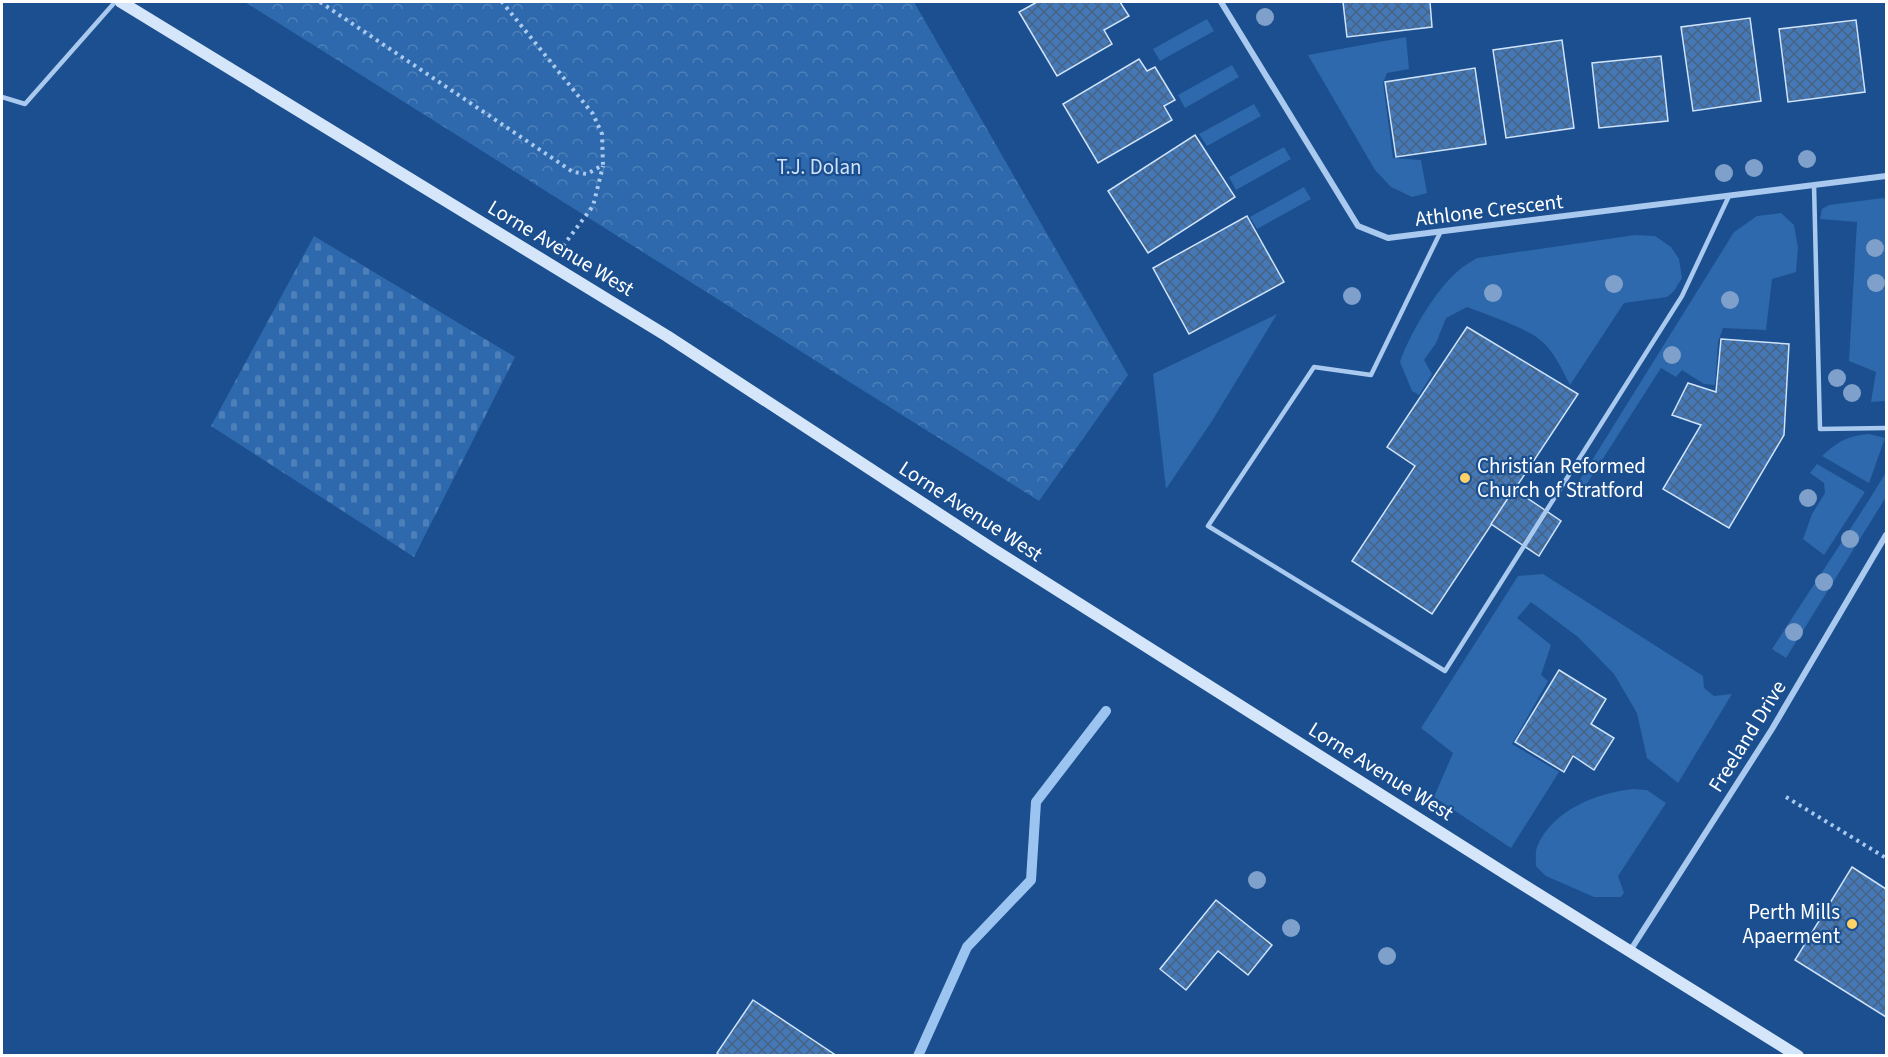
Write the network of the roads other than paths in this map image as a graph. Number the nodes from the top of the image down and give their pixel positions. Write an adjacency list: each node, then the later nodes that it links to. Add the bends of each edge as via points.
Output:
1 (115, 2): 4 (lane, via 25,104)
2 (121, 2): 11 (main road, Lorne Avenue West, via 667,336 994,550)
3 (1221, 2): 8 (street, Athlone Crescent, via 1358,226 1388,238)
4 (2, 97)
5 (1887, 176): 6 (street, Athlone Crescent)
6 (1814, 185): 7 (street, Athlone Crescent); 9 (lane, via 1820,429)
7 (1730, 196): 8 (street, Athlone Crescent); 8 (lane, via 1682,296 1445,671 1208,526 1314,367 1371,375)
8 (1440, 233)
9 (1887, 428)
10 (1887, 535): 11 (street, Freeland Drive, via 1772,729)
11 (1630, 951): 12 (main road, Lorne Avenue West)
12 (1798, 1056)

